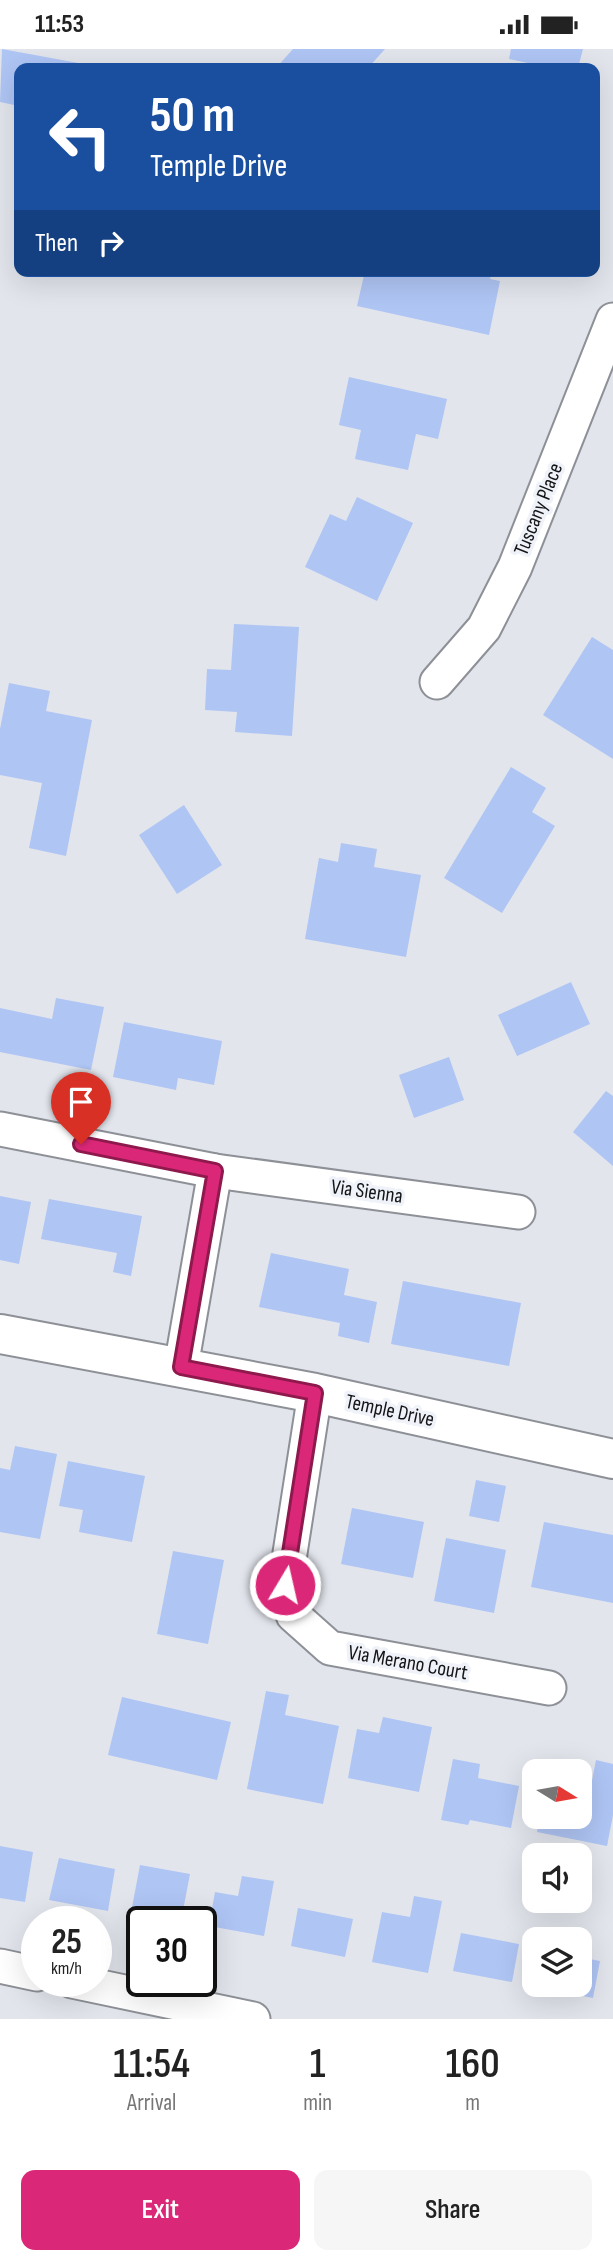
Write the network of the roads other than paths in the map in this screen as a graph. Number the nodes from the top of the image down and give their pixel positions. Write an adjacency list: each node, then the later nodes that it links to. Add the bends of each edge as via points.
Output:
1 (613, 320): 2 (street, Tuscany Place, via 515,567 484,628)
2 (437, 682)
3 (0, 1129): 4 (street, Via Sienna)
4 (215, 1171): 5 (street, Via Sienna); 7 (street)
5 (518, 1212)
6 (0, 1334): 7 (street, Temple Drive)
7 (181, 1367): 8 (street, Temple Drive)
8 (315, 1393): 9 (street, Temple Drive); 10 (street, Via Merano Court, via 285,1585 293,1615 330,1648)
9 (613, 1459)
10 (549, 1688)
11 (0, 1966): 12 (street)
12 (21, 1971)
13 (109, 1997): 14 (street)
14 (130, 2006): 15 (street)
15 (253, 2019)

